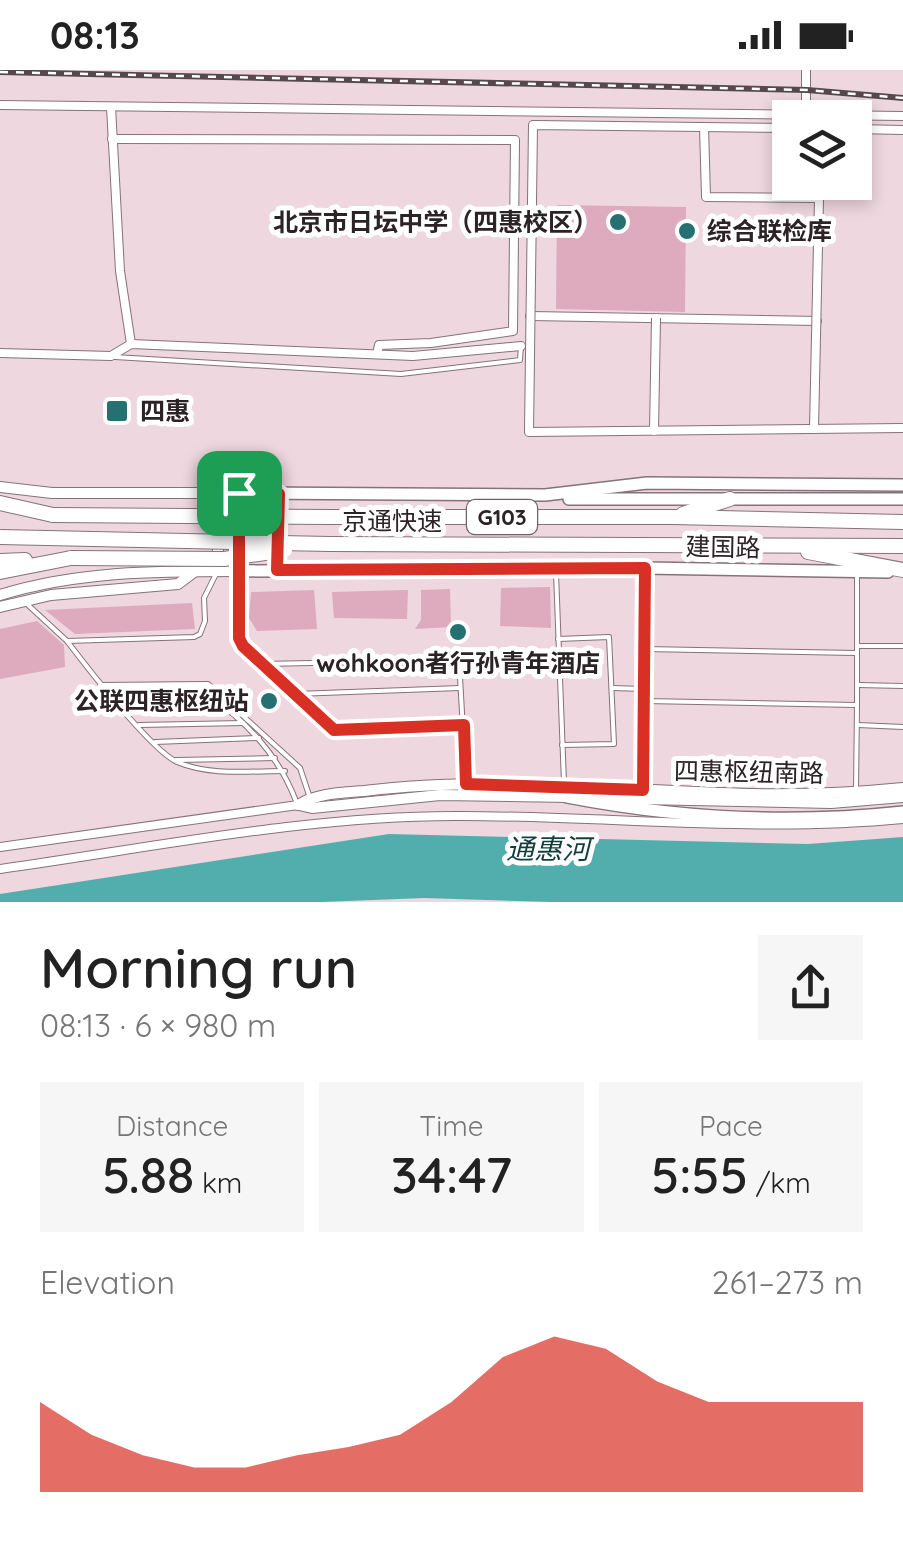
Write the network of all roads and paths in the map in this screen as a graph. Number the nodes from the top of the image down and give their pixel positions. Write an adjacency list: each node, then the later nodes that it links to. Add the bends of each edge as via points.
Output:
1 (806, 70): 2 (street)
2 (806, 100)
3 (0, 105): 4 (street)
4 (111, 107): 5 (street); 12 (street)
5 (772, 114)
6 (872, 115): 7 (street)
7 (903, 116)
8 (704, 127): 9 (street, bridge); 13 (street, bridge, via 533,125); 15 (street, bridge, via 706,197 819,198)
9 (772, 128)
10 (872, 129): 11 (street)
11 (903, 130)
12 (112, 139): 16 (street); 19 (street, via 515,140 513,331 379,345)
13 (530, 316): 14 (street); 23 (street, bridge, via 529,432)
14 (656, 318): 15 (street); 23 (street, bridge)
15 (817, 321): 22 (street, bridge)
16 (131, 344): 19 (street); 20 (street)
17 (521, 346): 19 (street); 20 (lane, via 520,360 401,374)
18 (0, 353): 20 (street)
19 (377, 354)
20 (110, 356)
21 (903, 428): 22 (street, bridge)
22 (814, 429): 23 (street, bridge)
23 (654, 432)
24 (251, 458): 28 (lane)
25 (903, 485): 30 (main road, via 647,483)
26 (6, 488): 27 (street)
27 (218, 493): 28 (street); 49 (street)
28 (245, 493): 29 (main road); 46 (street)
29 (279, 494): 30 (main road); 47 (street)
30 (544, 495): 31 (main road)
31 (730, 499): 32 (main road); 36 (highway)
32 (903, 499)
33 (0, 503): 35 (highway)
34 (0, 514): 35 (highway, 京通快速 / G103)
35 (53, 515): 36 (highway, 京通快速 / G103, bridge)
36 (672, 518): 37 (highway, 京通快速 / G103)
37 (903, 522)
38 (0, 538): 39 (highway, 京通快速 / G103, bridge)
39 (330, 544): 40 (highway, 京通快速 / G103); 42 (highway, bridge, via 224,559)
40 (768, 544): 41 (highway, 京通快速 / G103); 50 (highway)
41 (903, 546)
42 (71, 558): 43 (highway); 51 (highway)
43 (0, 561)
44 (556, 568): 45 (main road, 建国路); 47 (main road, 建国路); 56 (lane)
45 (645, 568): 52 (main road, 建国路); 60 (lane)
46 (238, 570): 47 (main road, 建国路); 49 (street, 建国路); 62 (lane, via 239,638)
47 (277, 570)
48 (194, 571): 49 (street, 建国路); 53 (street, 建国路, via 62,578); 54 (street, via 178,584)
49 (218, 571): 57 (lane, via 194,637)
50 (903, 571): 52 (main road, 建国路)
51 (0, 572)
52 (857, 573): 58 (lane)
53 (0, 594)
54 (24, 602): 55 (street); 57 (lane)
55 (0, 608)
56 (558, 640): 67 (lane, via 609,637); 82 (lane)
57 (67, 641): 63 (lane)
58 (857, 646): 59 (lane); 61 (lane)
59 (903, 646)
60 (645, 649): 61 (lane); 68 (lane)
61 (857, 653): 64 (lane)
62 (262, 664): 66 (lane, via 459,660); 70 (lane)
63 (100, 685): 69 (lane); 92 (lane, via 208,684 300,768)
64 (858, 685): 65 (lane); 72 (lane)
65 (903, 686)
66 (461, 688): 70 (lane); 77 (lane)
67 (612, 688): 68 (lane); 82 (lane, via 614,744)
68 (645, 689): 71 (lane)
69 (109, 692): 73 (lane, via 201,690); 74 (lane)
70 (295, 694): 77 (lane, via 334,730)
71 (645, 701): 72 (lane); 88 (lane)
72 (858, 704): 78 (lane)
73 (224, 706): 74 (lane); 75 (lane)
74 (125, 710): 76 (lane)
75 (243, 722): 76 (lane); 80 (lane)
76 (139, 725): 81 (lane)
77 (464, 725): 86 (lane)
78 (858, 725): 79 (lane); 90 (lane)
79 (903, 726)
80 (260, 738): 81 (lane); 83 (lane)
81 (155, 742): 84 (lane)
82 (562, 745): 89 (lane)
83 (276, 758): 84 (lane); 85 (lane)
84 (172, 760): 85 (lane, via 214,771)
85 (285, 771): 93 (lane)
86 (466, 784): 89 (street, 四惠枢纽南路); 92 (street, 四惠枢纽南路, via 374,789)
87 (903, 788): 90 (street, 四惠枢纽南路)
88 (643, 790): 89 (street, 四惠枢纽南路); 90 (street, 四惠枢纽南路)
89 (566, 792): 91 (street, 四惠枢纽南路, via 831,803); 92 (street, 四惠枢纽南路); 94 (main road, via 666,812)
90 (856, 793)
91 (903, 797)
92 (311, 803): 93 (street, 四惠枢纽南路)
93 (298, 805): 95 (street, 四惠枢纽南路)
94 (903, 816): 96 (street, via 834,826 377,818)
95 (0, 847)
96 (0, 869)

